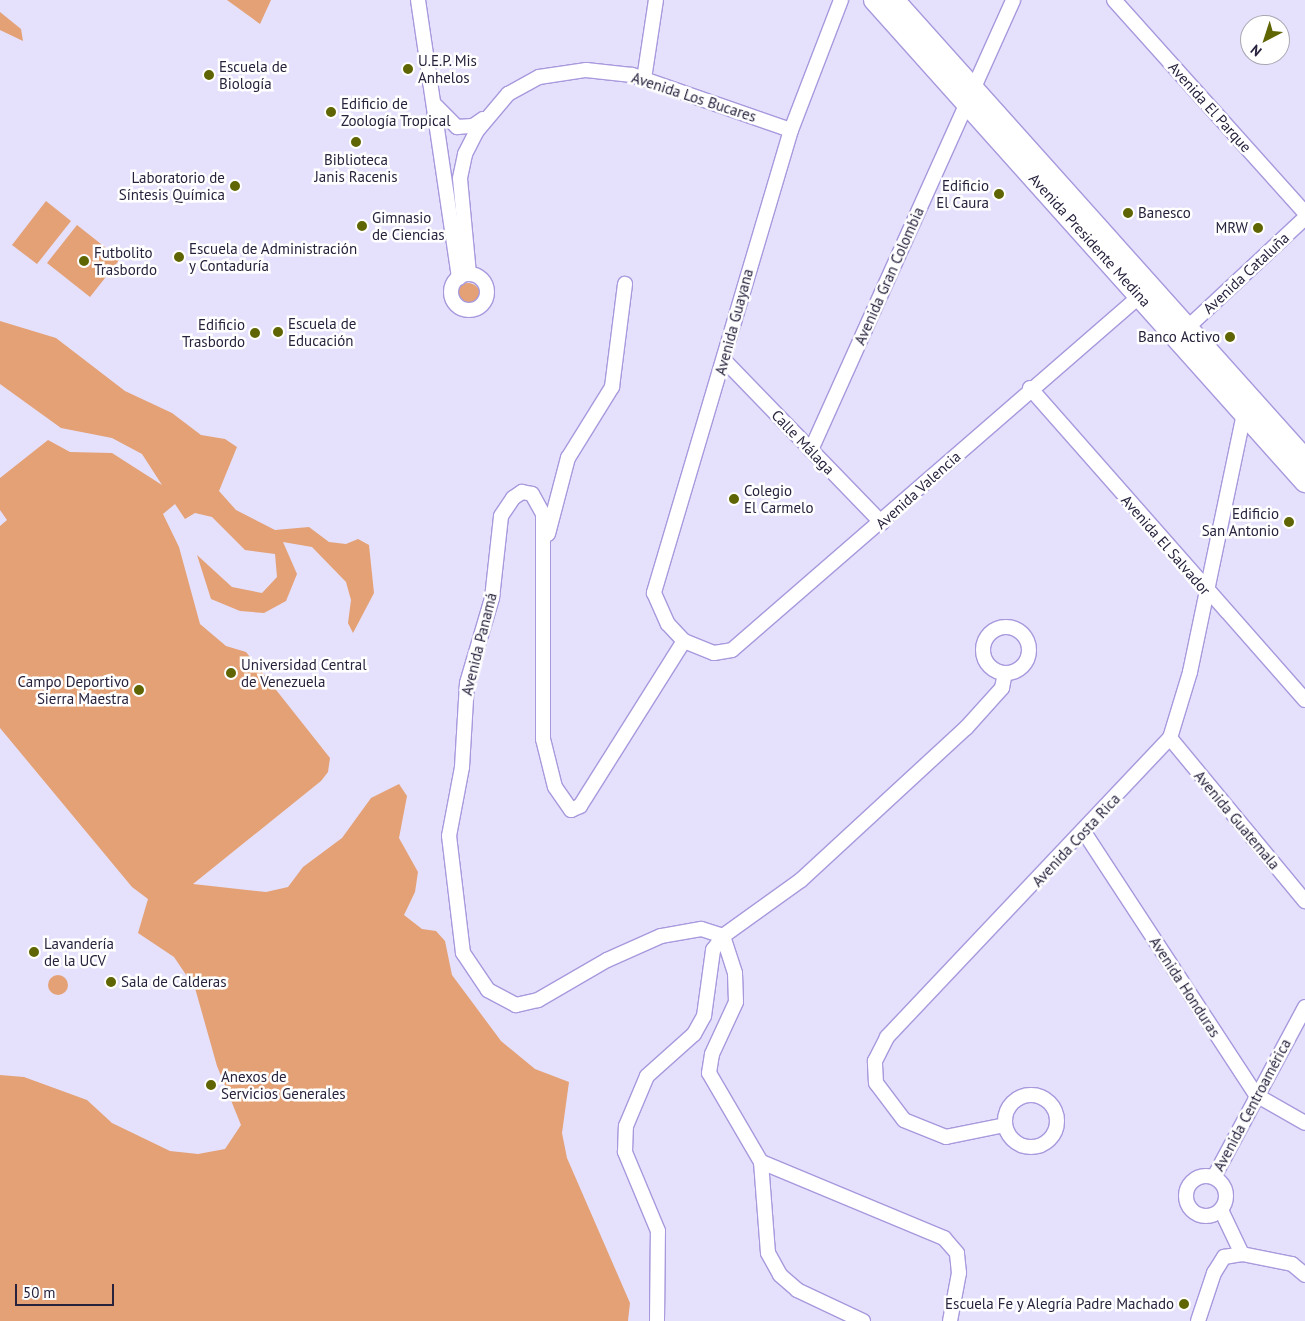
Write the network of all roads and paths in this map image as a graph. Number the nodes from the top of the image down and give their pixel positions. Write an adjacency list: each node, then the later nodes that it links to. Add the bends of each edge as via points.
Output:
1 (418, 0): 10 (street)
2 (656, 0): 8 (street)
3 (841, 0): 12 (street, Avenida Guayana)
4 (874, 0): 9 (street, Avenida Presidente Medina)
5 (894, 0): 9 (street, Avenida Presidente Medina)
6 (1013, 0): 9 (street, Avenida Gran Colombia)
7 (1114, 0): 13 (street, Avenida El Parque)
8 (644, 78): 11 (street, Avenida Los Bucares, via 563,71 515,90); 12 (street, Avenida Los Bucares)
9 (970, 95): 16 (street, Avenida Presidente Medina); 17 (street, Avenida Presidente Medina); 21 (street, Avenida Gran Colombia)
10 (432, 99): 11 (street, Avenida Los Bucares, via 445,120 457,127 473,126); 11 (street, Avenida Los Bucares, via 464,276 460,178 465,154)
11 (488, 114)
12 (791, 130): 18 (street, Avenida Guayana)
13 (1305, 213)
14 (1305, 218): 17 (street, Avenida Cataluña)
15 (625, 284): 25 (street, via 612,387 568,458)
16 (1140, 296): 19 (street, Avenida Valencia); 20 (street, Avenida Presidente Medina)
17 (1187, 328): 22 (street, Avenida Presidente Medina)
18 (724, 360): 21 (street, Calle Málaga); 27 (street, Avenida Guayana, via 654,593 668,624)
19 (1030, 388): 24 (street, Avenida Valencia); 26 (street, Avenida El Salvador)
20 (1244, 413): 23 (street, Avenida Presidente Medina); 26 (street, Avenida Costa Rica)
21 (811, 450): 24 (street, Calle Málaga)
22 (1305, 459)
23 (1305, 482)
24 (882, 523): 27 (street, Avenida Valencia, via 732,650 714,653)
25 (546, 540): 27 (street, Avenida Panamá, via 543,738 555,787 571,810 580,806); 33 (street, Avenida Panamá, via 540,504 532,494 520,493 501,516 492,598 467,683 462,767 449,836 463,953 488,990 516,1004 538,1000 606,960 661,936 701,929)
26 (1208, 593): 29 (street, Avenida El Salvador); 30 (street, Avenida Costa Rica)
27 (684, 641)
28 (1005, 673): 33 (street, via 1002,688 966,728 801,880)
29 (1305, 700)
30 (1170, 738): 31 (street, Avenida Costa Rica); 32 (street, Avenida Guatemala)
31 (1084, 832): 35 (street, Avenida Honduras); 37 (street, Avenida Costa Rica, via 887,1037 875,1061 876,1083 904,1120 946,1137)
32 (1305, 901)
33 (724, 936): 38 (street, via 735,973 736,1002 712,1054 709,1073); 43 (street, via 714,950 704,1016 694,1034 647,1076 626,1126 625,1152 658,1231)
34 (1305, 1006): 35 (street, Avenida Centroamérica)
35 (1256, 1095): 36 (street, Avenida Honduras); 39 (street, Avenida Centroamérica)
36 (1305, 1122)
37 (1005, 1125)
38 (761, 1162): 44 (street, via 768,1253 780,1275 797,1290); 45 (street, via 944,1238 957,1253 959,1273)
39 (1214, 1177): 40 (street, Avenida Centroamérica, via 1225,1188); 40 (street, Avenida Centroamérica, via 1196,1178 1187,1188 1186,1200 1198,1215 1210,1216)
40 (1221, 1210): 41 (street)
41 (1242, 1254): 42 (street, via 1292,1264); 46 (street, via 1224,1257 1214,1273)
42 (1305, 1275)
43 (656, 1321)
44 (862, 1321)
45 (950, 1321)
46 (1198, 1321)

